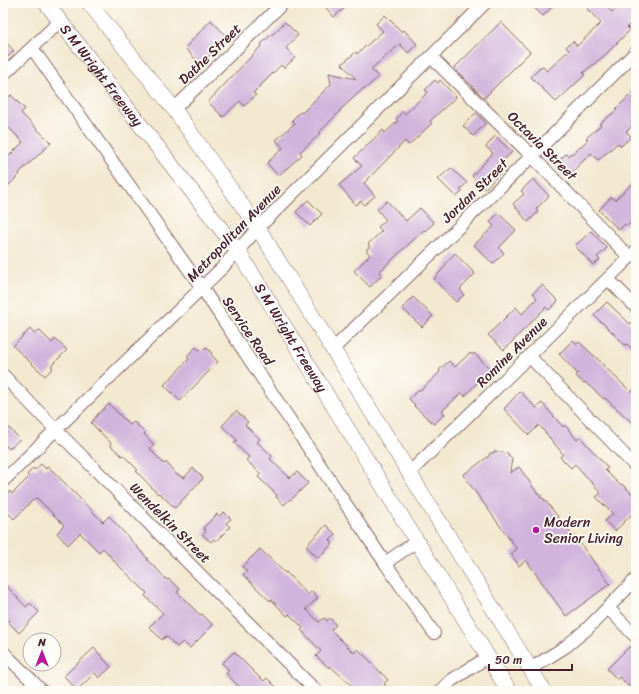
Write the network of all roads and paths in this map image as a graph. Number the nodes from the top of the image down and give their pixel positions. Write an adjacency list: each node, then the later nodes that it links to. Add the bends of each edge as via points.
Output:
1 (46, 3): 5 (main road, S M Wright Freeway)
2 (90, 3): 10 (main road, S M Wright Freeway)
3 (283, 3): 10 (street, Dathe Street)
4 (485, 3): 8 (street, Metropolitan Avenue)
5 (60, 21): 6 (street); 13 (main road, S M Wright Freeway)
6 (32, 48): 9 (street); 16 (street, Service Road)
7 (636, 52): 11 (street, Jordan Street)
8 (431, 57): 11 (street, Octavia Street); 12 (street, Metropolitan Avenue)
9 (3, 75)
10 (174, 109): 12 (main road, S M Wright Freeway)
11 (532, 156): 14 (street, Octavia Street); 18 (street, Jordan Street)
12 (258, 228): 13 (street, Metropolitan Avenue); 18 (main road, S M Wright Freeway)
13 (238, 251): 16 (street, Metropolitan Avenue); 25 (main road, S M Wright Freeway)
14 (633, 254): 15 (street, Romine Avenue)
15 (608, 279): 17 (street); 19 (street, Romine Avenue)
16 (202, 288): 21 (street, Metropolitan Avenue); 26 (street, Service Road)
17 (636, 307)
18 (333, 350): 23 (main road, S M Wright Freeway)
19 (529, 356): 22 (street); 23 (street, Romine Avenue)
20 (3, 376): 21 (street, Wendelkin Street)
21 (56, 430): 24 (street, Metropolitan Avenue); 35 (street, Wendelkin Street)
22 (636, 467)
23 (409, 473): 33 (main road, S M Wright Freeway)
24 (3, 481)
25 (417, 541): 26 (street); 32 (main road, S M Wright Freeway)
26 (385, 563): 29 (street, Service Road)
27 (636, 579): 28 (street)
28 (608, 608): 30 (street); 33 (street, via 565,647)
29 (434, 633)
30 (636, 637)
31 (3, 652): 34 (street)
32 (488, 657): 36 (street, via 452,680); 37 (main road, S M Wright Freeway)
33 (530, 669): 38 (main road, S M Wright Freeway)
34 (42, 691)
35 (316, 691)
36 (440, 691)
37 (509, 691)
38 (544, 691)

